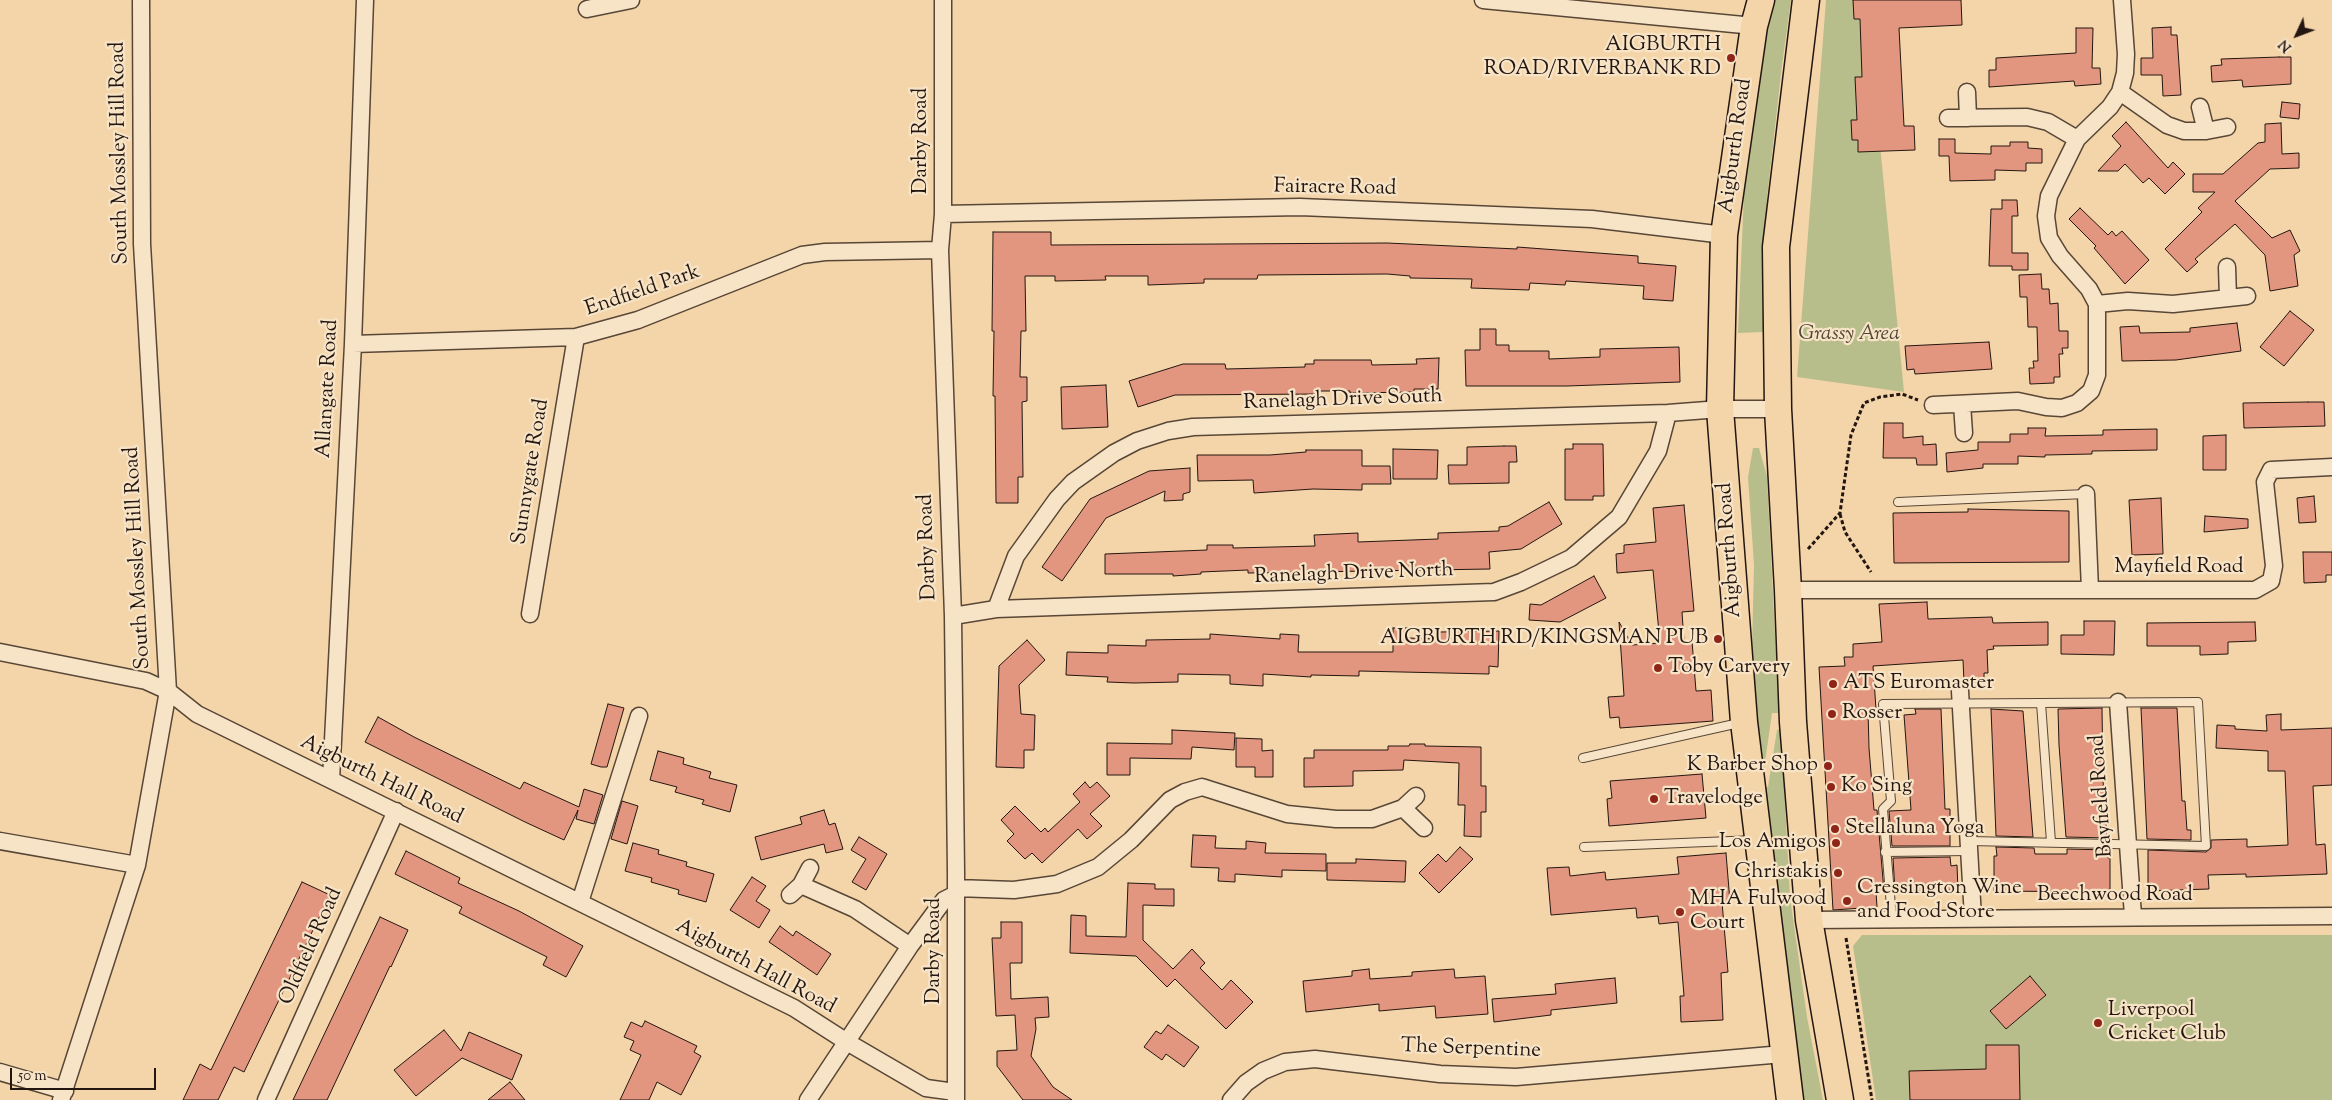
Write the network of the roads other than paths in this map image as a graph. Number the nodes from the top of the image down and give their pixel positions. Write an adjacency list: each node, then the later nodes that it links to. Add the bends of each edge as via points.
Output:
1 (141, 0): 43 (street, South Mossley Hill Road, via 142,244)
2 (365, 0): 27 (street, Allangate Road)
3 (632, 0): 9 (street)
4 (943, 0): 19 (street, Darby Road)
5 (1483, 0): 10 (street)
6 (1761, 0): 10 (highway, Aigburth Road)
7 (1806, 0): 31 (highway, via 1776,247)
8 (2122, 0): 12 (street, via 2126,54)
9 (587, 9)
10 (1754, 26): 20 (highway, Aigburth Road)
11 (1967, 92): 15 (street)
12 (2120, 92): 17 (street, via 2167,125 2184,131); 18 (street, via 2110,107)
13 (2200, 107): 17 (street)
14 (1948, 118): 15 (street)
15 (1968, 118): 18 (street, via 2027,117 2048,122)
16 (2227, 126): 17 (street)
17 (2206, 131)
18 (2077, 139): 25 (street, via 2049,196 2046,216 2049,238)
19 (943, 214): 20 (street, Fairacre Road, via 1300,208 1592,219); 21 (street, Darby Road)
20 (1724, 234): 30 (highway, Aigburth Road)
21 (940, 250): 26 (street, Endfield Park, via 802,255 638,320); 41 (street, Darby Road)
22 (2227, 267): 24 (street)
23 (2247, 296): 24 (street)
24 (2228, 298): 25 (street, via 2173,304 2128,301)
25 (2097, 304): 28 (street, via 2097,376 2090,391 2077,403 2062,408 2046,408 2018,401)
26 (576, 336): 27 (street, Endfield Park); 40 (street, Sunnygate Road)
27 (353, 344): 50 (street, Allangate Road)
28 (1962, 404): 29 (street); 33 (street)
29 (1933, 405)
30 (1720, 409): 31 (street, Ranelagh Drive South); 32 (street, Ranelagh Drive South); 48 (highway, Aigburth Road)
31 (1778, 409): 37 (highway)
32 (1668, 413): 39 (street, Ranelagh Drive South, via 1203,427 1168,431 1114,453 1073,482 1016,556); 39 (street, Ranelagh Drive North, via 1658,451 1619,517 1571,558 1494,592)
33 (1964, 434)
34 (2332, 466): 38 (street, Mayfield Road, via 2271,470 2265,482 2274,566 2271,581 2255,590)
35 (2086, 494): 36 (lane); 38 (street, Mayfield Road)
36 (1898, 502)
37 (1788, 590): 38 (street, Mayfield Road); 70 (highway, via 1792,722)
38 (2090, 590)
39 (996, 609): 41 (street, Ranelagh Drive North)
40 (530, 614)
41 (953, 616): 64 (street, Darby Road)
42 (0, 652): 43 (street, Aigburth Hall Road, via 146,681)
43 (168, 691): 50 (street, Aigburth Hall Road, via 197,714); 62 (street, South Mossley Hill Road)
44 (1961, 698): 46 (lane); 59 (street); 61 (lane, via 1883,704 1891,801 1882,809)
45 (2118, 702): 46 (lane); 58 (street, Bayfield Road); 58 (lane, via 2198,702 2206,846)
46 (2041, 703): 57 (lane)
47 (639, 716): 65 (street)
48 (1744, 722): 49 (lane); 55 (highway, Aigburth Road)
49 (1583, 758)
50 (331, 780): 53 (street, Aigburth Hall Road)
51 (1416, 796): 52 (street)
52 (1403, 808): 54 (street); 64 (street, via 1372,819 1336,820 1288,814 1202,787 1170,800 1131,840 1098,866 1057,884 1014,890)
53 (396, 811): 65 (street, Aigburth Hall Road); 77 (street, Oldfield Road)
54 (1424, 828)
55 (1757, 840): 60 (lane); 73 (highway, Aigburth Road)
56 (0, 841): 62 (street)
57 (2052, 842): 58 (lane); 59 (lane)
58 (2127, 844): 66 (street, Bayfield Road)
59 (1969, 846): 61 (lane); 68 (street)
60 (1584, 847)
61 (1885, 852): 69 (lane)
62 (137, 865): 75 (street, South Mossley Hill Road)
63 (810, 868): 71 (street, via 795,890 855,909)
64 (956, 891): 71 (street, via 944,900); 76 (street, Darby Road)
65 (580, 902): 72 (street, Aigburth Hall Road, via 794,1008)
66 (2133, 916): 67 (street, Beechwood Road); 68 (street, Beechwood Road)
67 (2332, 916)
68 (1973, 918): 69 (street, Beechwood Road)
69 (1892, 919): 70 (street, Beechwood Road)
70 (1809, 920): 81 (highway)
71 (910, 946): 72 (street)
72 (847, 1042): 76 (street, Aigburth Hall Road, via 926,1088); 78 (street)
73 (1782, 1054): 79 (street, The Serpentine, via 1516,1077 1440,1074 1315,1059 1285,1062 1262,1071); 80 (highway, Aigburth Road)
74 (0, 1072): 75 (street)
75 (63, 1096)
76 (957, 1098)
77 (266, 1100)
78 (808, 1100)
79 (1231, 1100)
80 (1790, 1100)
81 (1840, 1100)

